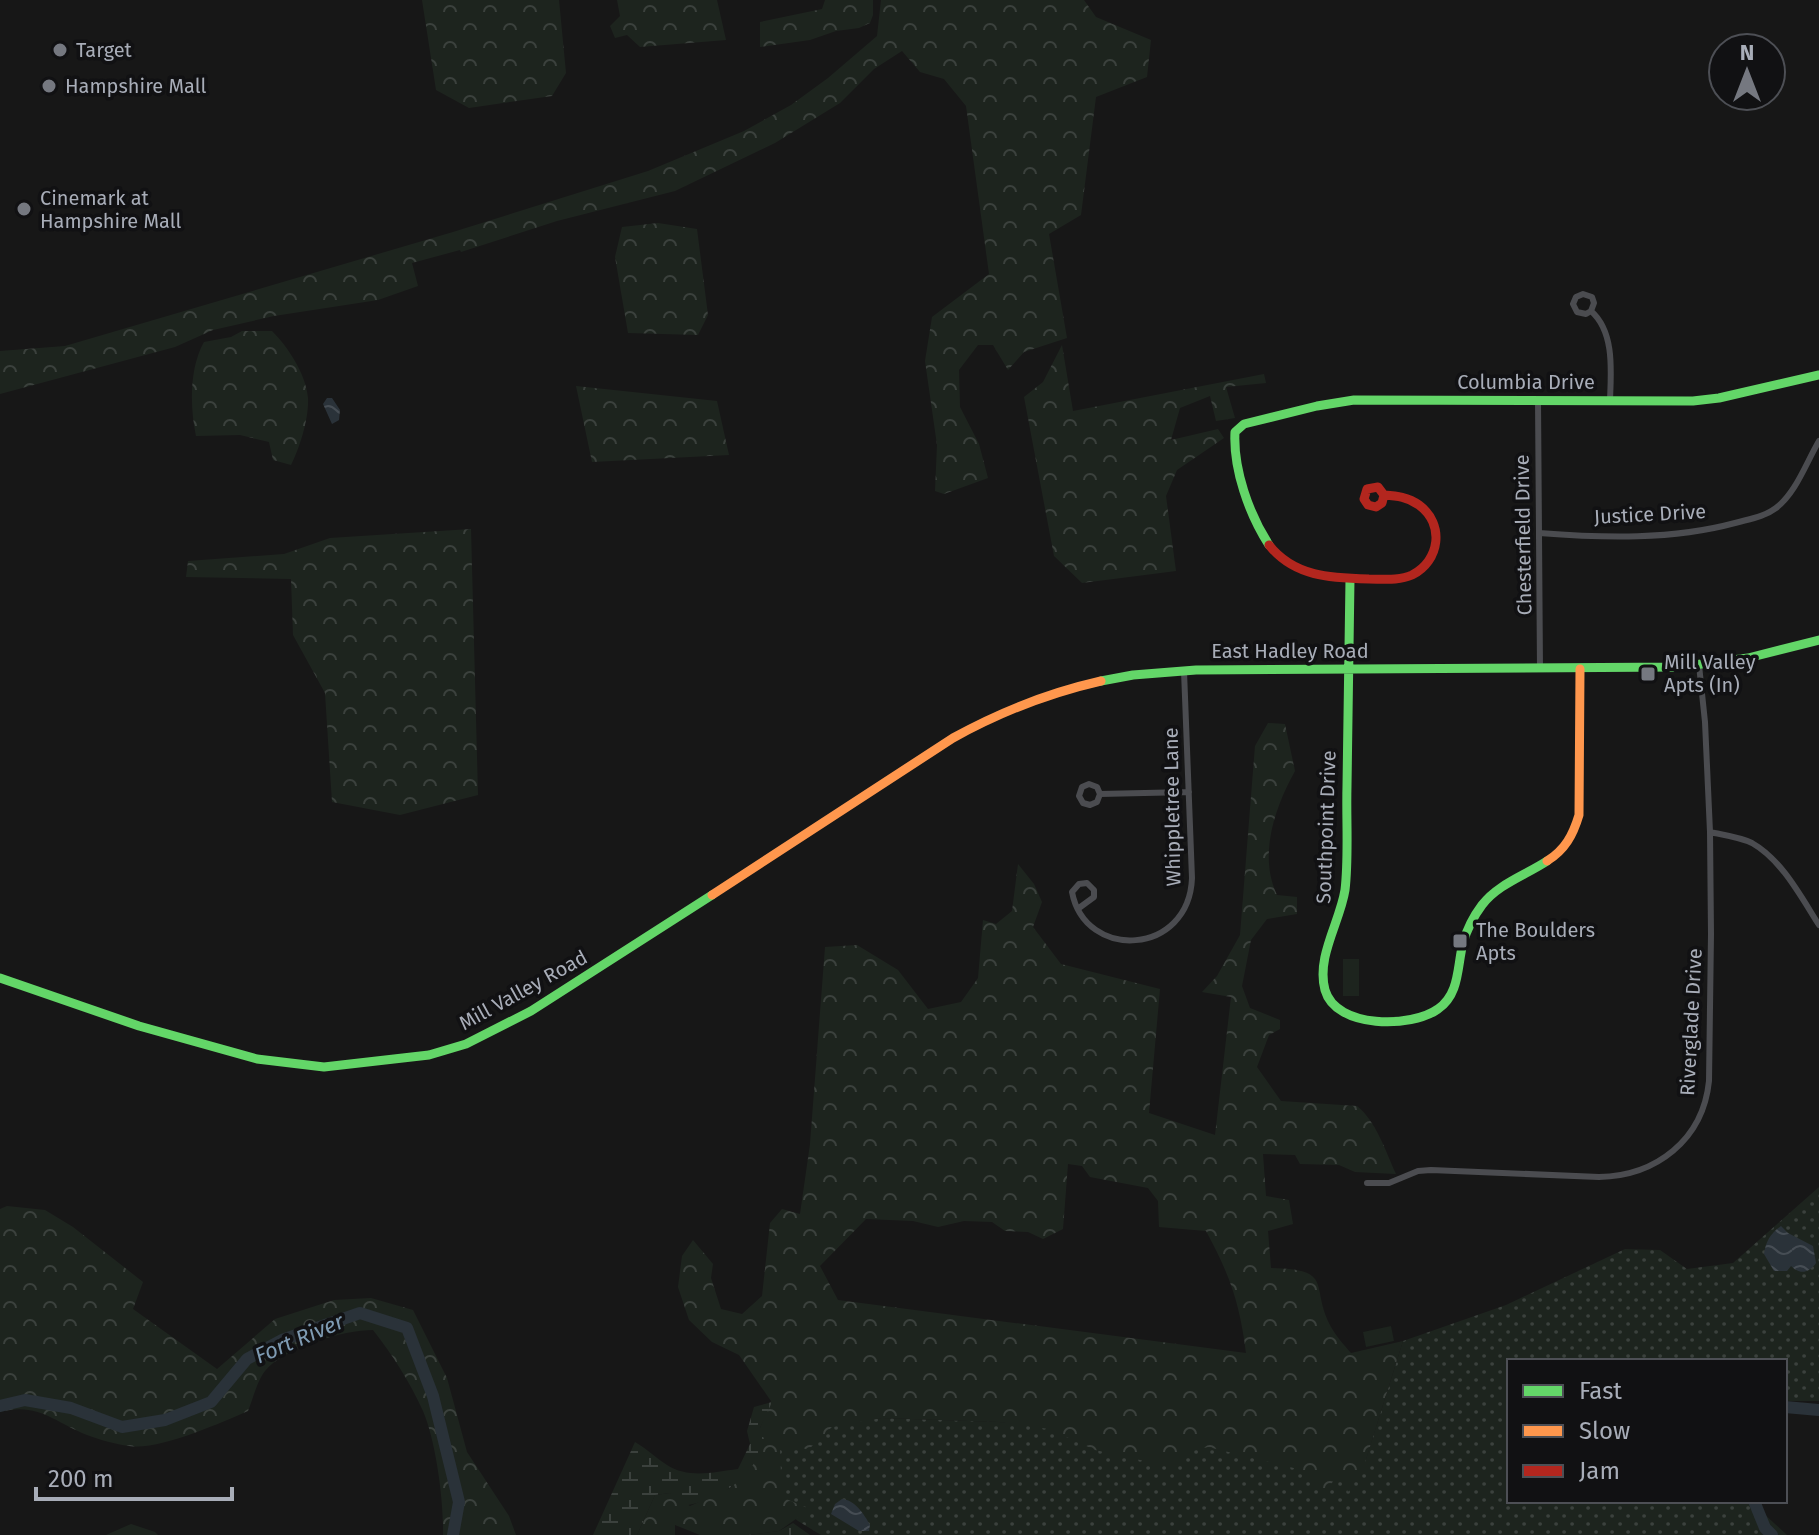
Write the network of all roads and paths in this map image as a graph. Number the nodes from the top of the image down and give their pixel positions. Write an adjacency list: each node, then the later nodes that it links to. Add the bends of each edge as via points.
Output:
1 (1591, 311): 4 (street, via 1606,335)
2 (1818, 376): 4 (street, Columbia Drive, via 1710,399)
3 (1538, 400): 4 (street, Columbia Drive); 7 (street, Chesterfield Drive); 8 (street, Columbia Drive, via 1354,400 1244,424 1235,432 1248,502 1266,543 1301,572)
4 (1610, 400)
5 (1819, 441): 7 (street, Justice Drive, via 1787,497 1760,516 1678,535)
6 (1384, 495): 8 (street, via 1407,497 1426,508 1436,531 1433,553 1407,577)
7 (1539, 533): 12 (street, Chesterfield Drive)
8 (1350, 579): 11 (street, Southpoint Drive)
9 (1819, 640): 10 (street, East Hadley Road)
10 (1699, 665): 13 (street, East Hadley Road); 17 (street, Riverglade Drive)
11 (1349, 668): 12 (street, East Hadley Road); 13 (street, Southpoint Drive, via 1345,888 1323,987 1339,1011 1359,1020 1415,1020 1444,1004 1457,982 1465,935 1481,907 1505,884 1556,857 1575,832); 14 (street, East Hadley Road)
12 (1540, 669): 13 (street, East Hadley Road)
13 (1580, 669)
14 (1184, 671): 15 (street, Whippletree Lane); 18 (street, East Hadley Road, via 1108,680 1005,710 953,738)
15 (1189, 792): 16 (street); 19 (street, Whippletree Lane, via 1192,884 1174,924 1151,938 1119,939 1094,928)
16 (1100, 794)
17 (1710, 832): 20 (street, via 1762,851 1783,871); 22 (street, Riverglade Drive, via 1709,1081 1703,1109 1679,1147 1651,1166 1618,1176 1431,1170 1389,1183)
18 (802, 838): 21 (street, Mill Valley Road, via 531,1011 466,1044 429,1055 324,1067 257,1059)
19 (1079, 908)
20 (1819, 925)
21 (0, 978)
22 (1367, 1183)

